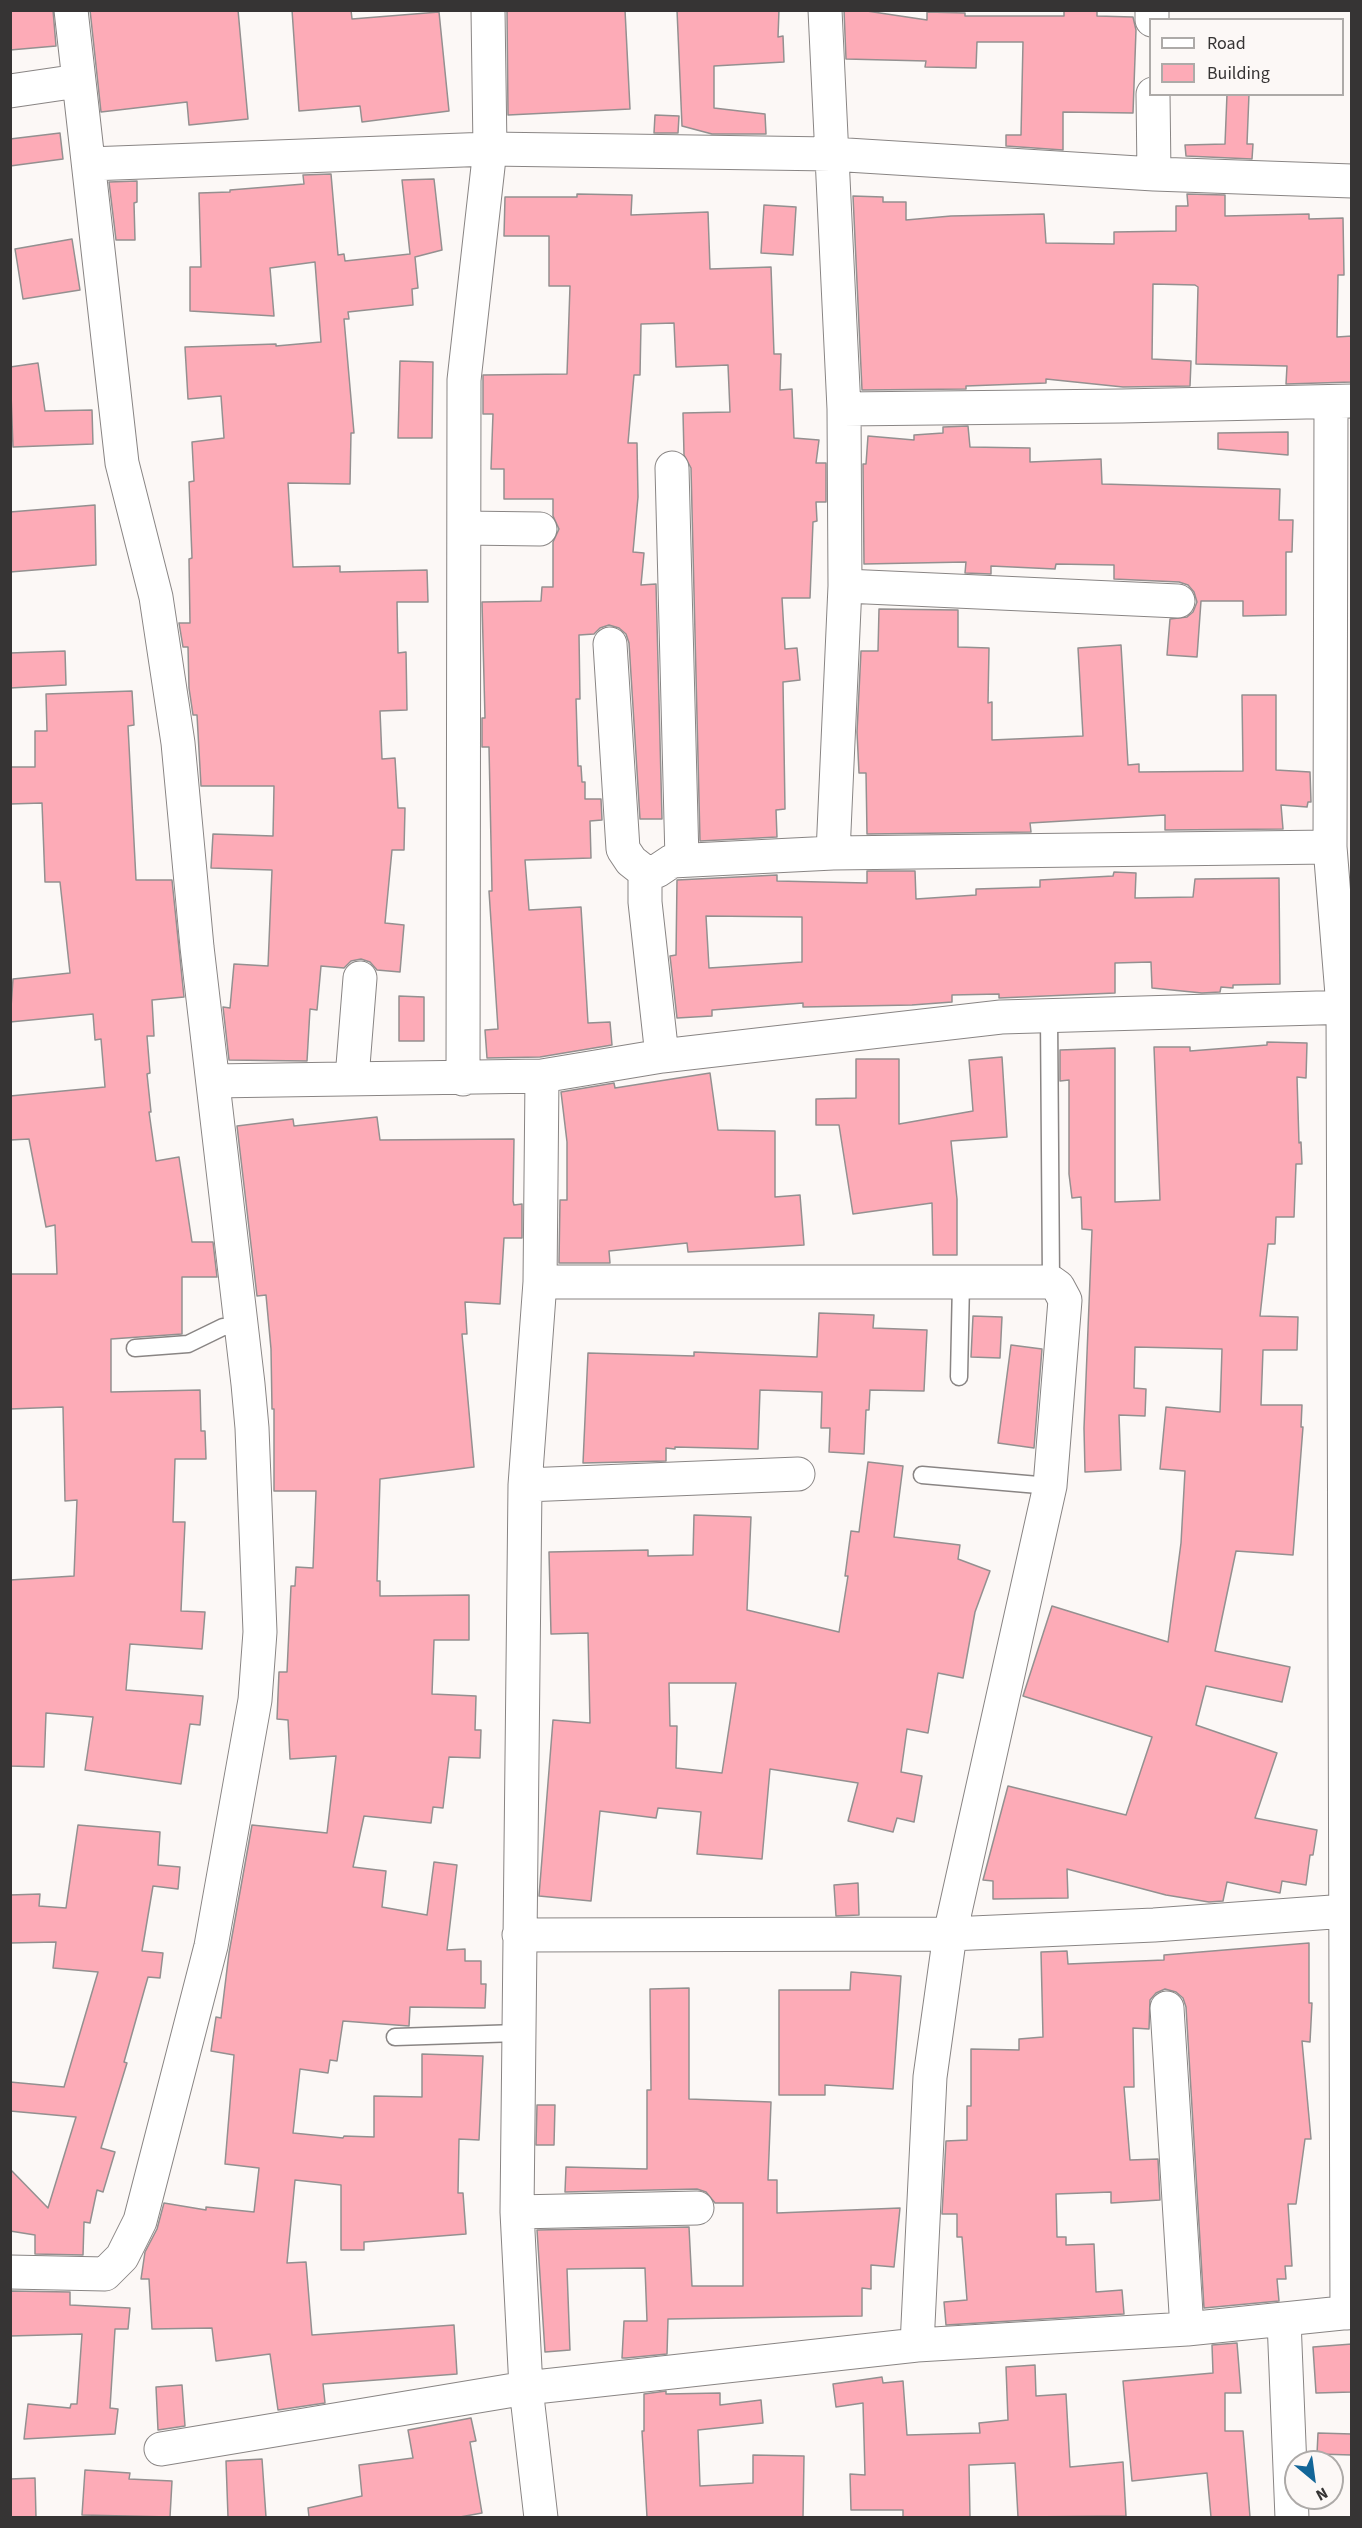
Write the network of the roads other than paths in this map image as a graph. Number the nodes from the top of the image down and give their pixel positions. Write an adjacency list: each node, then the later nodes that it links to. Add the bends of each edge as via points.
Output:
1 (71, 10): 4 (street)
2 (488, 10): 7 (street)
3 (825, 10): 8 (street)
4 (78, 81): 5 (street); 9 (street)
5 (10, 90)
6 (1153, 96): 10 (street)
7 (490, 149): 8 (street); 9 (street); 15 (street, via 464,380)
8 (831, 154): 10 (street); 13 (street)
9 (89, 164): 31 (street, via 122,463 156,597 178,743)
10 (1154, 174): 11 (street)
11 (1352, 181)
12 (1341, 401): 13 (street); 20 (street)
13 (844, 409): 17 (street)
14 (672, 468): 22 (street)
15 (464, 528): 16 (street); 30 (street)
16 (540, 529)
17 (845, 586): 18 (street); 21 (street)
18 (1178, 601)
19 (610, 644): 23 (street, via 624,849)
20 (1330, 847): 21 (street); 25 (street)
21 (833, 853): 22 (street)
22 (682, 860): 23 (street)
23 (645, 872): 27 (street)
24 (360, 978): 29 (street)
25 (1347, 1007): 26 (street); 42 (street)
26 (1049, 1016): 27 (street, via 1001,1017); 34 (lane)
27 (662, 1056): 28 (street)
28 (542, 1076): 30 (street); 32 (street)
29 (352, 1078): 30 (street); 31 (street)
30 (463, 1078)
31 (213, 1081): 35 (street)
32 (540, 1282): 33 (street); 40 (street)
33 (962, 1282): 34 (street); 37 (lane)
34 (1051, 1282): 41 (street, via 1065,1300)
35 (242, 1327): 36 (lane, via 223,1327 188,1344); 50 (street, via 252,1428 260,1632 255,1700 211,1946 140,2221 122,2257 105,2274)
36 (135, 1348)
37 (959, 1377)
38 (798, 1474): 40 (street)
39 (922, 1475): 41 (lane)
40 (525, 1485): 44 (street)
41 (1050, 1486): 43 (street)
42 (1346, 1911): 43 (street); 51 (street)
43 (950, 1934): 44 (street); 54 (street, via 930,2077)
44 (519, 1935): 46 (street)
45 (1167, 2008): 53 (street)
46 (518, 2033): 47 (lane); 49 (street)
47 (395, 2037)
48 (697, 2208): 49 (street)
49 (517, 2212): 55 (street)
50 (10, 2272)
51 (1349, 2312): 52 (street)
52 (1284, 2320): 53 (street); 58 (street)
53 (1187, 2329): 54 (street)
54 (916, 2345): 55 (street)
55 (526, 2388): 56 (street); 57 (street)
56 (161, 2450)
57 (541, 2517)
58 (1292, 2517)

